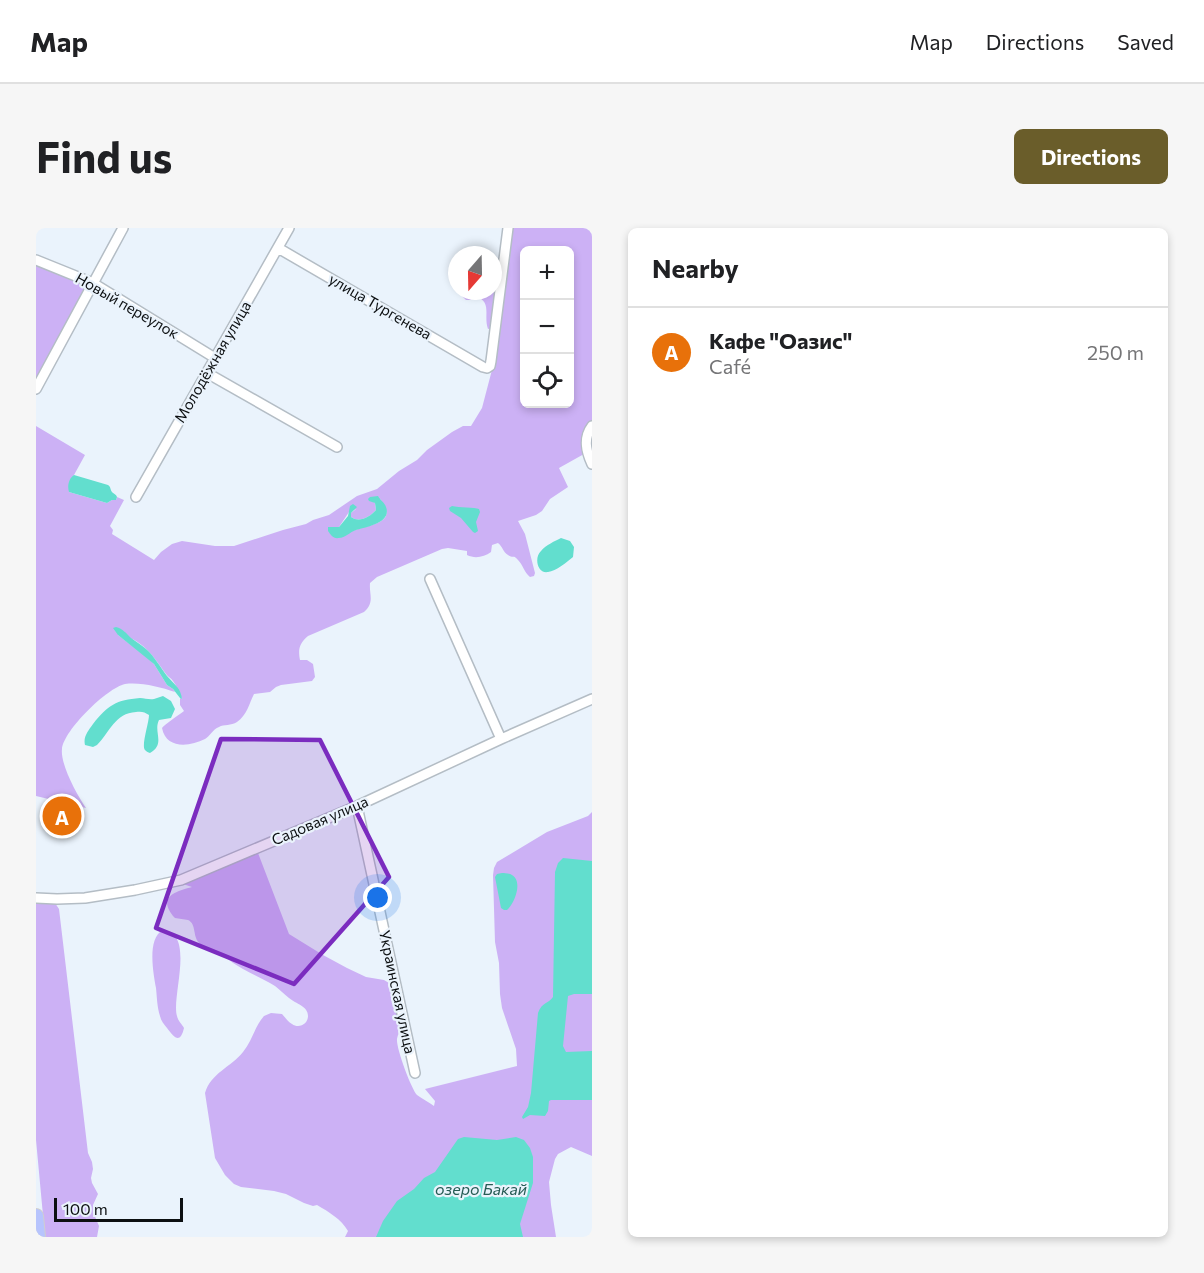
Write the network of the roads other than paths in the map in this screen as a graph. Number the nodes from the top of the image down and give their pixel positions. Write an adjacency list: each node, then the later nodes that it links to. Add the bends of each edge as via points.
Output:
1 (123, 228): 6 (street)
2 (289, 228): 4 (street, Молодёжная улица)
3 (508, 228): 4 (street, улица Тургенева, via 491,361 486,368)
4 (278, 248): 7 (street, Молодёжная улица)
5 (36, 260): 6 (street, Новый переулок)
6 (93, 283): 7 (street, Новый переулок); 9 (street)
7 (215, 358): 8 (street, Молодёжная улица)
8 (207, 373): 11 (street); 13 (street, Молодёжная улица)
9 (36, 389)
10 (592, 426): 12 (street, via 586,444)
11 (337, 447)
12 (592, 464)
13 (136, 496)
14 (430, 579): 16 (street)
15 (592, 699): 16 (street, Садовая улица)
16 (501, 739): 17 (street, Садовая улица)
17 (357, 806): 18 (street, Садовая улица, via 181,880 85,898); 19 (street, Украинская улица)
18 (36, 898)
19 (415, 1073)
20 (36, 1216): 21 (main road)
21 (38, 1237)

